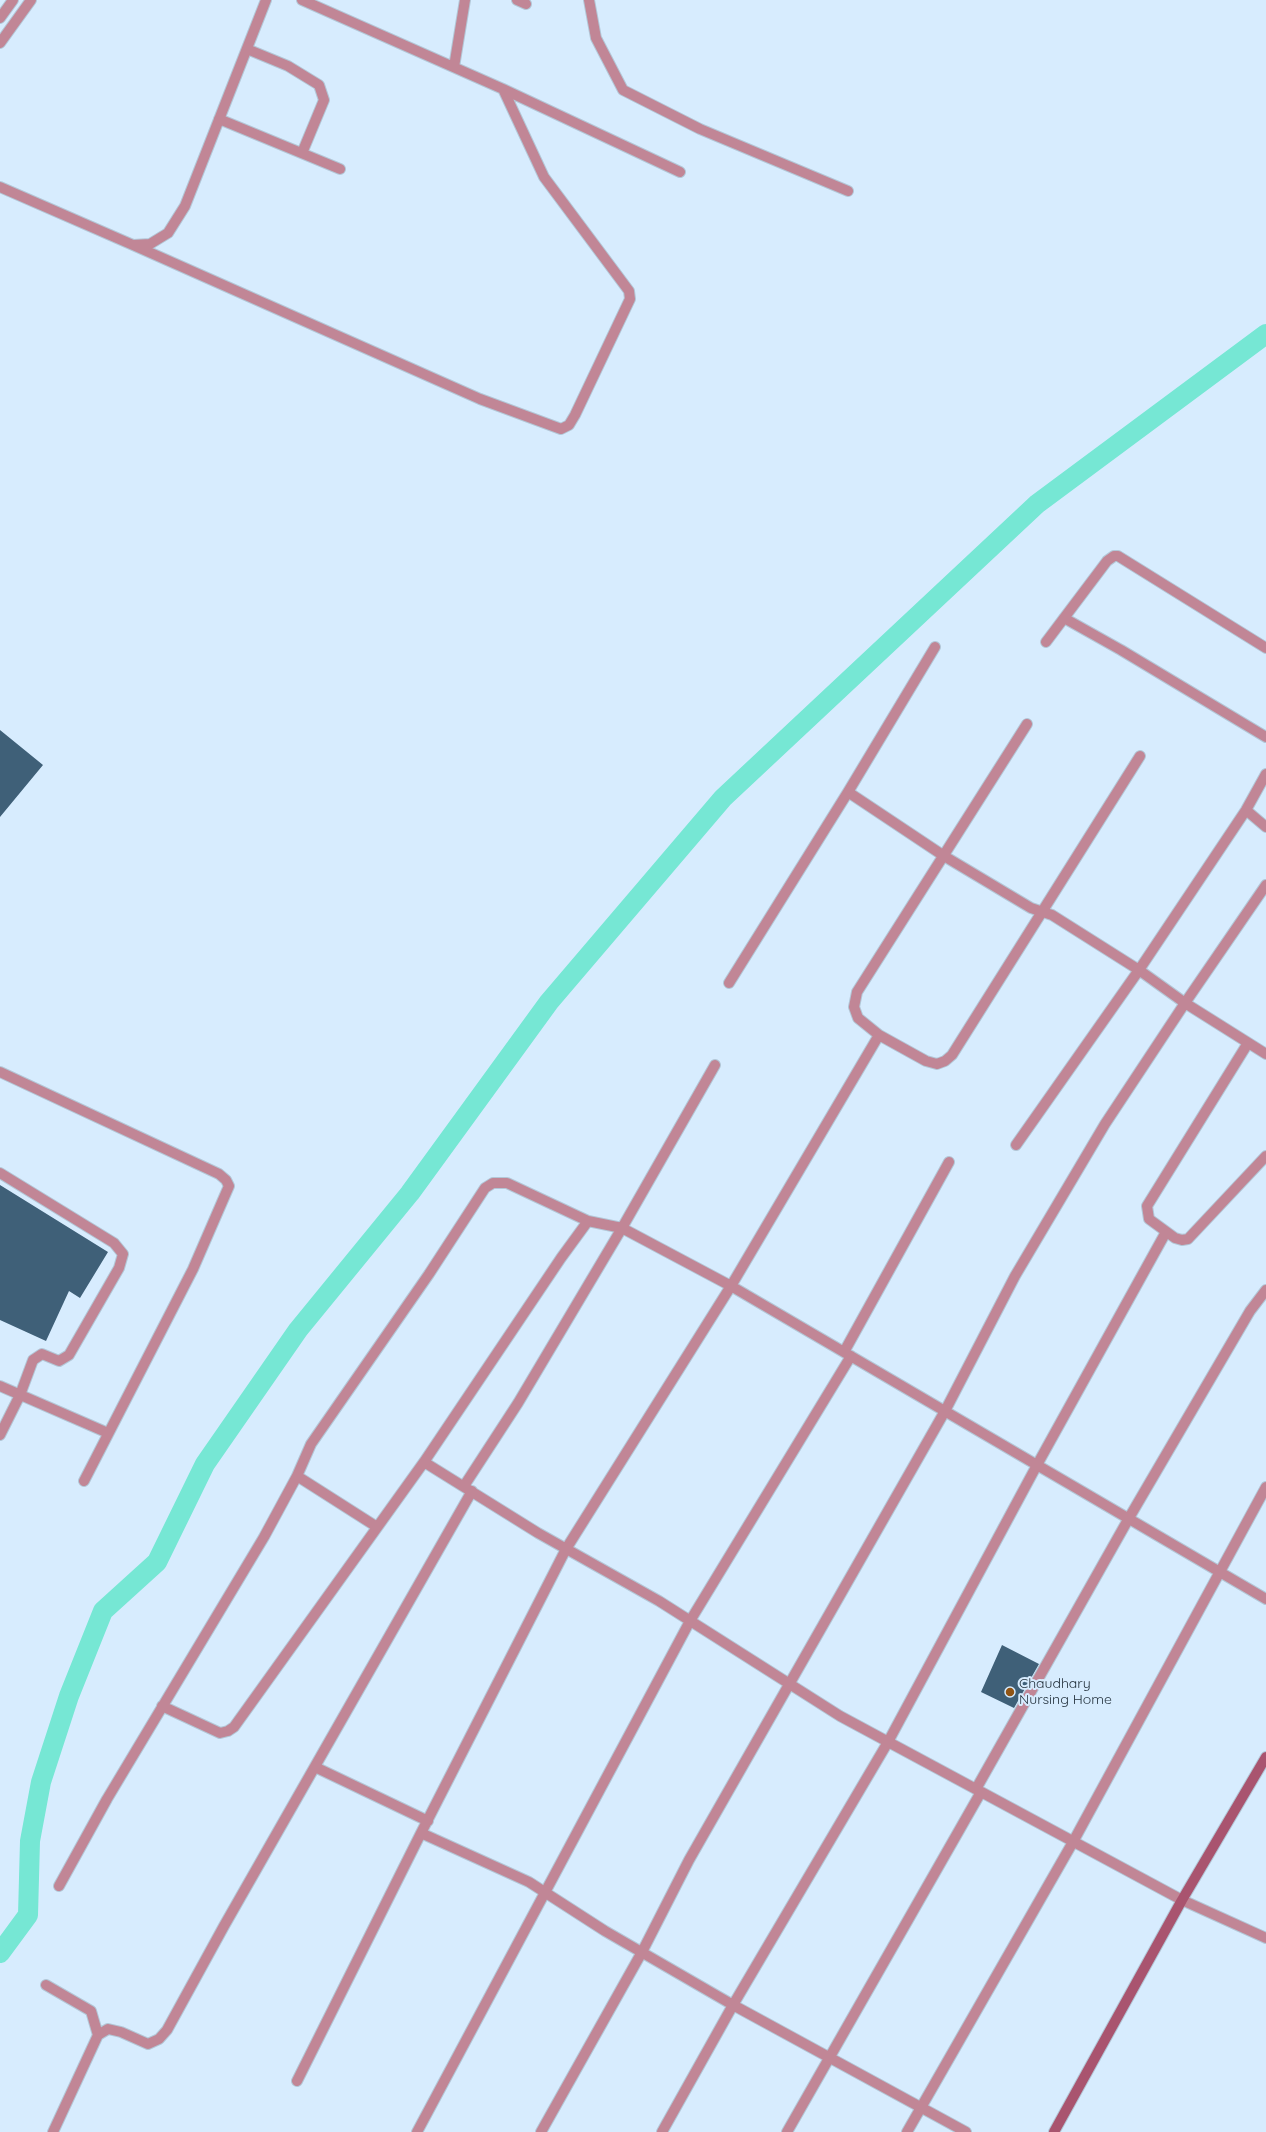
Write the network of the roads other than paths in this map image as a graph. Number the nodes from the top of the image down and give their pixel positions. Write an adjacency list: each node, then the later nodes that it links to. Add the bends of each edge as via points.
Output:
1 (13, 0): 7 (street)
2 (31, 0): 8 (street)
3 (266, 0): 9 (street)
4 (302, 0): 10 (street)
5 (465, 0): 10 (street)
6 (589, 0): 17 (street, via 596,38 622,90 700,128)
7 (0, 18)
8 (0, 43)
9 (247, 48): 12 (street); 13 (street, via 288,66 319,85 324,100)
10 (454, 67): 11 (street)
11 (504, 89): 15 (street); 18 (street, via 544,177 629,291 630,300 575,415 569,425 561,429 480,399)
12 (219, 119): 13 (street); 18 (street, via 185,206 168,233 150,244)
13 (302, 153): 14 (street)
14 (340, 169)
15 (680, 172)
16 (0, 188): 18 (street)
17 (848, 191)
18 (133, 245)
19 (1064, 618): 20 (street); 22 (street, via 1107,561 1118,556); 24 (street)
20 (1046, 642)
21 (934, 647): 27 (street)
22 (1266, 648)
23 (1027, 724): 30 (street)
24 (1266, 737)
25 (1140, 756): 32 (street)
26 (1266, 774): 28 (street)
27 (848, 792): 30 (street); 34 (street)
28 (1246, 810): 29 (street); 33 (street)
29 (1266, 827)
30 (944, 856): 32 (street, via 1030,908); 36 (street, via 856,992 854,1007 858,1018)
31 (1266, 885): 35 (street)
32 (1042, 911): 33 (street); 36 (street, via 952,1055 945,1061 937,1064 926,1061)
33 (1139, 970): 35 (street); 41 (street)
34 (729, 983)
35 (1185, 1003): 37 (street); 53 (street, via 1105,1124 1019,1270)
36 (879, 1034): 48 (street)
37 (1248, 1043): 38 (street); 47 (street, via 1147,1206 1149,1219)
38 (1266, 1054)
39 (715, 1065): 46 (street)
40 (0, 1072): 54 (street, via 219,1174 229,1186 193,1269)
41 (1016, 1145)
42 (1266, 1156): 47 (street, via 1193,1236 1182,1240)
43 (949, 1162): 50 (street)
44 (0, 1173): 52 (street, via 114,1243 123,1254 119,1268 69,1355 59,1361 42,1354 33,1360)
45 (588, 1221): 46 (street); 56 (street); 58 (street, via 507,1183 493,1183 485,1188 429,1274 311,1444)
46 (622, 1228): 48 (street); 61 (street)
47 (1166, 1232): 57 (street)
48 (731, 1286): 50 (street); 64 (street)
49 (1266, 1290): 62 (street, via 1250,1311)
50 (848, 1354): 53 (street); 67 (street)
51 (0, 1386): 52 (street)
52 (20, 1395): 54 (street); 55 (street)
53 (945, 1411): 57 (street); 68 (street)
54 (108, 1433): 59 (street)
55 (0, 1435)
56 (424, 1462): 61 (street); 63 (street)
57 (1037, 1465): 62 (street); 70 (street)
58 (297, 1476): 63 (street); 69 (street, via 264,1537)
59 (84, 1481)
60 (1266, 1487): 65 (street)
61 (468, 1488): 64 (street); 72 (street)
62 (1129, 1518): 65 (street); 73 (street)
63 (377, 1527): 69 (street, via 234,1727 220,1732)
64 (566, 1549): 67 (street); 74 (street)
65 (1219, 1571): 66 (street); 76 (street)
66 (1266, 1599)
67 (690, 1621): 68 (street); 78 (street)
68 (789, 1684): 70 (street); 81 (street, via 689,1860)
69 (162, 1706): 77 (street)
70 (888, 1742): 73 (street); 83 (street)
71 (1266, 1756): 79 (street)
72 (315, 1767): 74 (street); 84 (street, via 168,2030 159,2039 148,2044 108,2029)
73 (978, 1790): 76 (street); 85 (street)
74 (428, 1821): 75 (street)
75 (421, 1833): 78 (street, via 529,1882); 86 (street)
76 (1073, 1842): 79 (street); 87 (street)
77 (59, 1886)
78 (546, 1894): 81 (street); 89 (street)
79 (1182, 1900): 80 (street); 95 (street)
80 (1266, 1938)
81 (642, 1952): 83 (street); 90 (street)
82 (46, 1985): 84 (street, via 91,2011)
83 (733, 2005): 85 (street); 91 (street)
84 (98, 2035): 88 (street)
85 (830, 2059): 87 (street); 92 (street)
86 (297, 2081)
87 (920, 2109): 93 (street); 94 (street)
88 (53, 2132)
89 (417, 2132)
90 (541, 2132)
91 (662, 2132)
92 (787, 2132)
93 (907, 2132)
94 (966, 2132)
95 (1054, 2132)

